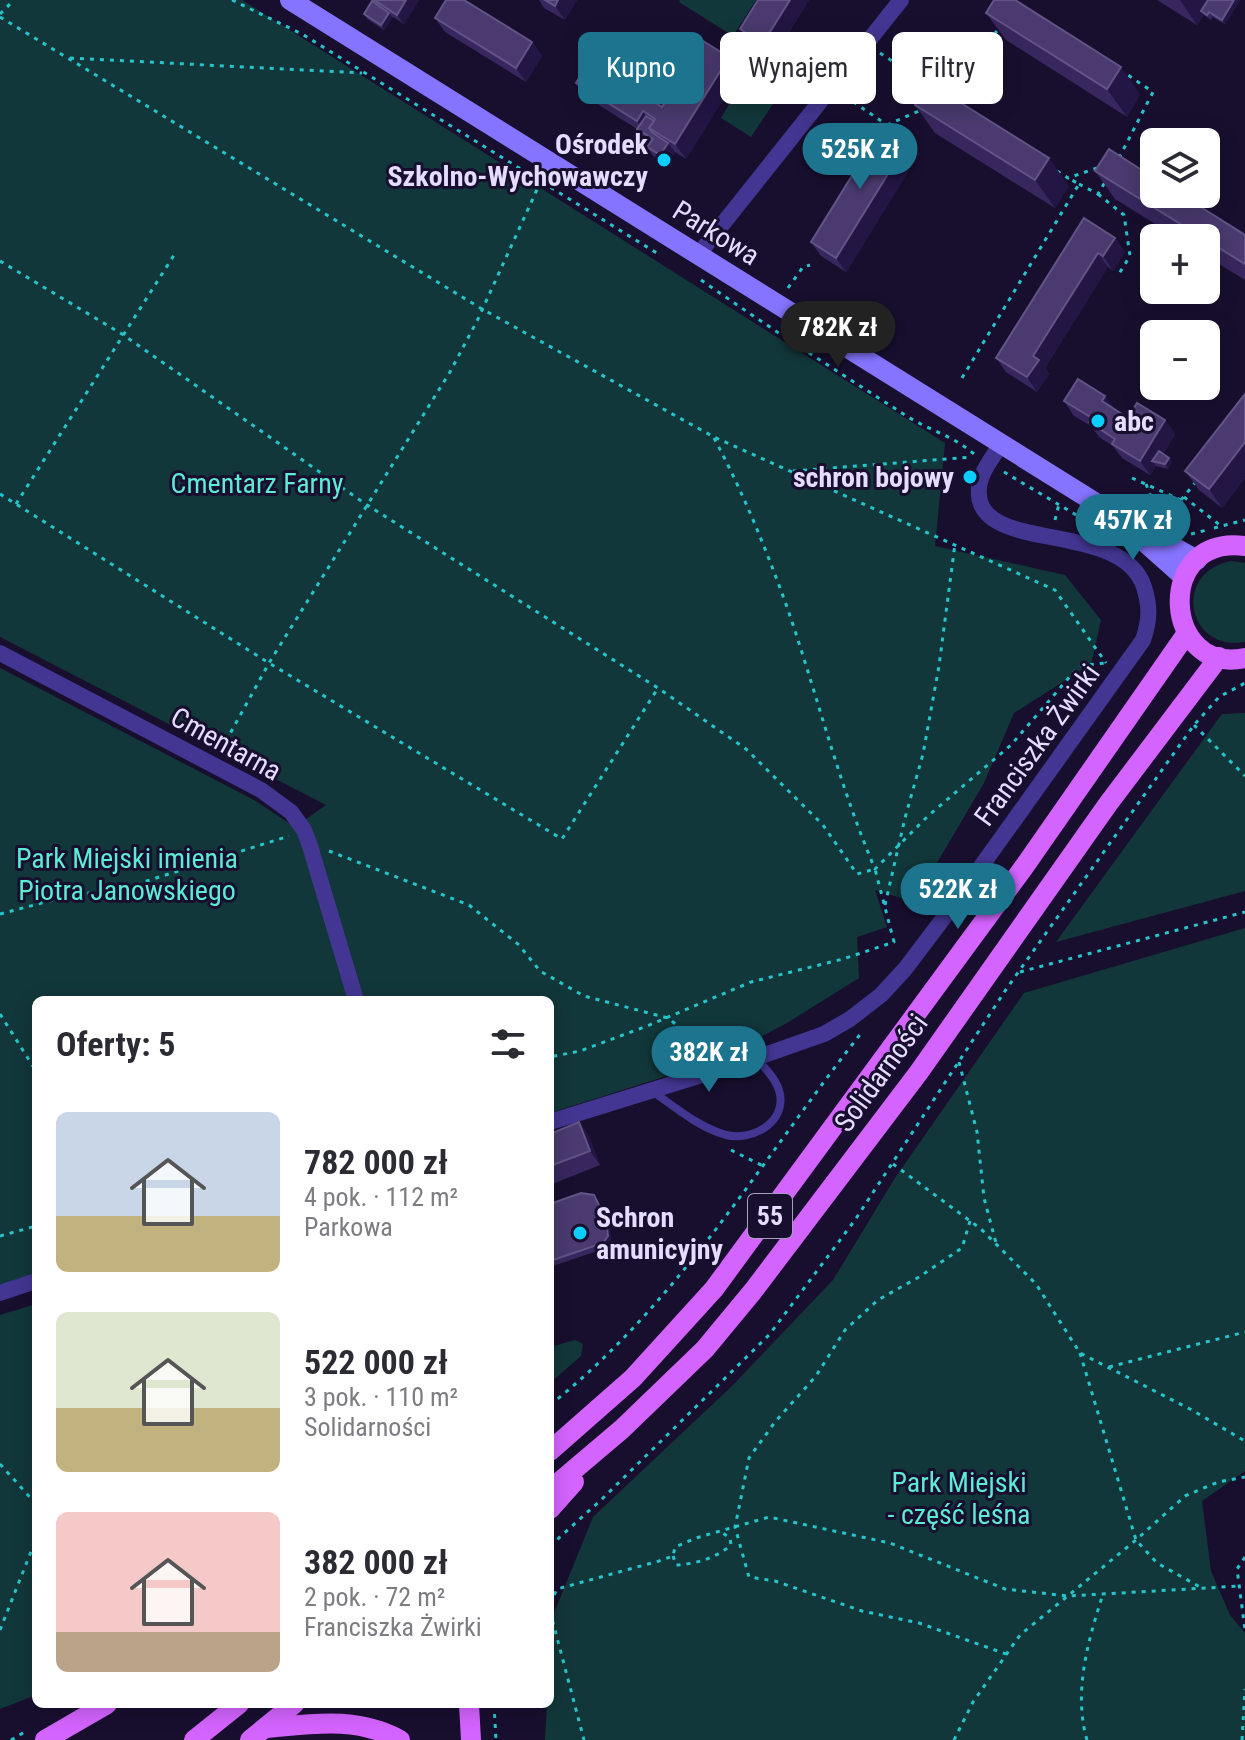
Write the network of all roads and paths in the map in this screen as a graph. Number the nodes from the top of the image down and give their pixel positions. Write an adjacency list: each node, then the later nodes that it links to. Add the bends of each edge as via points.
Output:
1 (232, 0): 11 (path)
2 (290, 0): 26 (street, Parkowa)
3 (901, 0): 7 (street)
4 (11, 1): 5 (path)
5 (0, 16): 9 (path)
6 (1008, 17): 8 (path)
7 (876, 32)
8 (996, 32)
9 (66, 57): 11 (path); 33 (path)
10 (1116, 68): 17 (path, via 1153,92)
11 (365, 73): 22 (path)
12 (818, 104): 26 (street)
13 (857, 104): 15 (path)
14 (928, 107): 15 (path)
15 (887, 125): 16 (path)
16 (894, 130)
17 (1117, 162)
18 (1105, 166): 21 (path)
19 (1056, 170): 21 (path)
20 (1111, 173): 24 (path)
21 (1068, 178): 23 (path)
22 (540, 183): 27 (path); 33 (path)
23 (1079, 184): 24 (path); 35 (path)
24 (1098, 194): 30 (path, via 1124,215 1130,256)
25 (176, 252): 34 (path)
26 (698, 255): 37 (street, Parkowa)
27 (662, 256)
28 (0, 261): 34 (path)
29 (810, 265): 32 (path)
30 (1117, 277)
31 (698, 279): 38 (path, via 820,362 918,423 956,440)
32 (784, 294)
33 (482, 309): 36 (path); 46 (path, via 450,372)
34 (122, 334): 45 (path); 46 (path)
35 (962, 378)
36 (714, 437): 39 (path); 70 (path, via 740,487 787,607)
37 (1001, 444): 38 (street, Franciszka Żwirki); 47 (street, Parkowa)
38 (982, 461): 39 (path); 49 (path); 62 (street, Franciszka Żwirki, via 981,503 992,518 1029,534 1112,552 1142,581 1149,622)
39 (791, 471): 52 (path)
40 (1201, 474): 44 (path)
41 (1132, 478): 42 (path)
42 (1146, 484): 44 (path); 48 (path)
43 (0, 494): 45 (path)
44 (1182, 499): 50 (path); 51 (path)
45 (16, 504): 60 (path)
46 (367, 505): 60 (path); 64 (path)
47 (1112, 513): 54 (street, Parkowa); 55 (street, Parkowa)
48 (1159, 517)
49 (1083, 519)
50 (1221, 526)
51 (1179, 537)
52 (955, 544): 61 (path, via 1055,590); 69 (path, via 926,739)
53 (1245, 546): 54 (main road, via 1222,546)
54 (1197, 560): 55 (main road)
55 (1184, 577): 56 (main road, via 1178,596)
56 (1187, 633): 58 (main road); 97 (main road, Solidarności / 55, via 1024,867 714,1289)
57 (0, 653): 66 (street, Cmentarna)
58 (1219, 657): 59 (main road); 98 (main road, Solidarności / 55, via 919,1072 753,1291 705,1349)
59 (1245, 658)
60 (269, 663): 64 (path, via 562,839); 66 (path)
61 (1106, 663): 62 (path); 69 (path, via 1079,666 1011,745)
62 (1119, 674): 79 (street, Franciszka Żwirki, via 938,925 881,995 824,1034)
63 (1245, 683): 65 (path, via 1219,697)
64 (658, 688): 70 (path, via 746,749 823,825 857,874)
65 (1194, 725): 67 (path); 74 (path)
66 (213, 764): 68 (street, Cmentarna, via 291,812)
67 (1245, 776)
68 (307, 838): 73 (path, via 115,891 76,894); 75 (street, Cmentarna); 77 (path, via 469,905 519,945 540,971 584,996)
69 (898, 847): 70 (path); 71 (path)
70 (875, 869): 71 (path)
71 (885, 907): 77 (path, via 894,942 751,982)
72 (1245, 912): 74 (path)
73 (0, 914)
74 (1020, 972): 80 (path)
75 (355, 996)
76 (0, 1014): 81 (path)
77 (668, 1018): 78 (path); 82 (path)
78 (554, 1056)
79 (756, 1058): 82 (street, Franciszka Żwirki); 85 (lane, via 774,1079 778,1112 758,1133)
80 (959, 1062): 86 (path); 91 (path)
81 (32, 1065)
82 (728, 1067): 83 (street, Franciszka Żwirki)
83 (651, 1091): 84 (street, Franciszka Żwirki); 85 (lane)
84 (554, 1121)
85 (721, 1133): 87 (path, via 720,1145)
86 (893, 1163): 88 (path); 110 (path, via 769,1335)
87 (763, 1166)
88 (970, 1221): 91 (path); 107 (path, via 962,1248 878,1300 845,1330 816,1376 749,1458)
89 (32, 1227): 90 (path)
90 (0, 1236)
91 (996, 1244): 95 (path, via 1036,1284)
92 (32, 1282): 93 (street)
93 (0, 1293)
94 (1245, 1332): 96 (path)
95 (1080, 1353): 96 (path); 109 (path)
96 (1109, 1367): 100 (path)
97 (585, 1423): 99 (main road); 101 (main road, Solidarności / 55)
98 (622, 1429): 104 (main road, Solidarności / 55); 106 (main road)
99 (554, 1441)
100 (1245, 1441)
101 (554, 1448)
102 (0, 1464): 105 (path)
103 (1245, 1477): 109 (path, via 1185,1496)
104 (554, 1487)
105 (32, 1500)
106 (554, 1505)
107 (735, 1527): 108 (path); 118 (path, via 769,1517 890,1543 1005,1589); 122 (path, via 749,1577 919,1623)
108 (721, 1532): 112 (path, via 675,1547); 112 (path, via 731,1545 722,1553 692,1565 676,1565)
109 (1136, 1540): 115 (path, via 1157,1563); 118 (path)
110 (554, 1542)
111 (32, 1549): 120 (path)
112 (673, 1556): 117 (path, via 557,1589)
113 (1245, 1557): 114 (path, via 1237,1569)
114 (1240, 1586): 115 (path); 121 (path)
115 (1202, 1588): 116 (path)
116 (1103, 1594): 118 (path); 137 (path, via 1081,1687)
117 (554, 1595)
118 (1068, 1596): 122 (path, via 1020,1635)
119 (554, 1626): 135 (path)
120 (0, 1630)
121 (1245, 1630)
122 (1006, 1654): 136 (path)
123 (1245, 1689): 138 (path)
124 (100, 1708): 130 (main road)
125 (234, 1708): 131 (main road)
126 (289, 1708): 129 (main road)
127 (469, 1708): 133 (main road)
128 (494, 1708): 134 (path)
129 (257, 1734): 132 (main road, via 350,1723)
130 (45, 1740)
131 (194, 1740)
132 (400, 1740)
133 (471, 1740)
134 (496, 1740)
135 (584, 1740)
136 (954, 1740)
137 (1087, 1740)
138 (1242, 1740)

